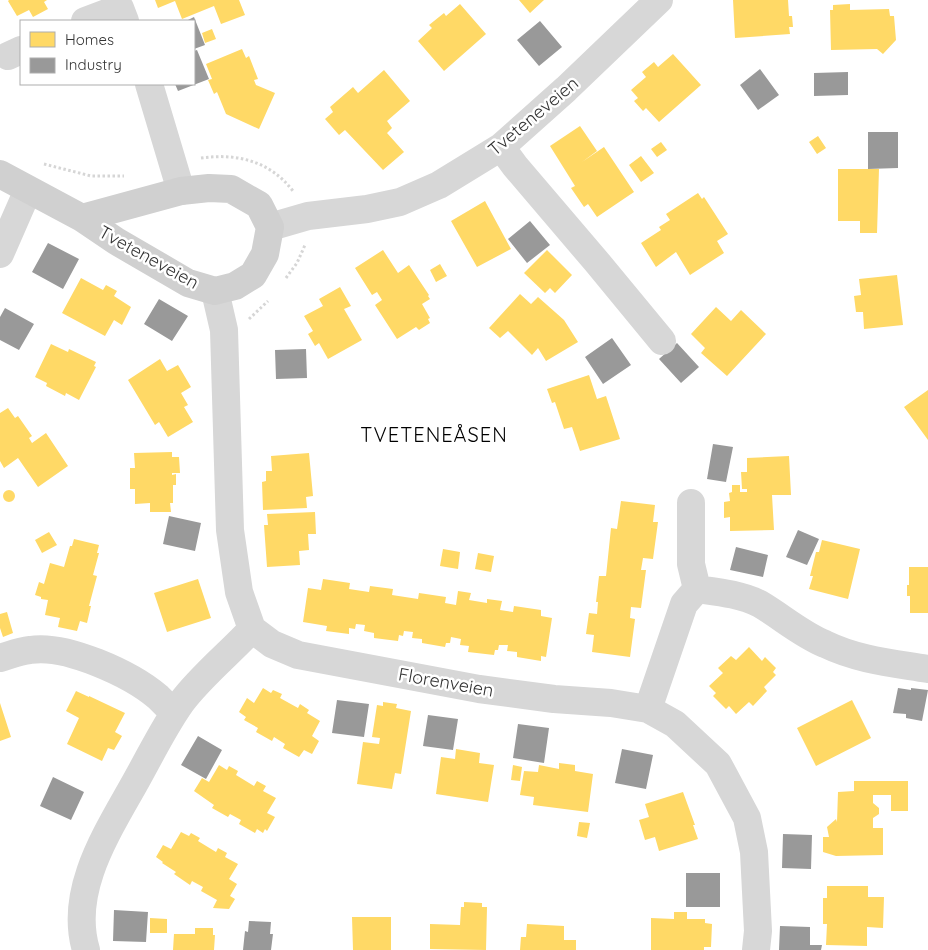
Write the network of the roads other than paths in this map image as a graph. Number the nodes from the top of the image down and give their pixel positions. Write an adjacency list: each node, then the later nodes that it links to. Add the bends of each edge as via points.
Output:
1 (659, 0): 5 (street, Tveteneveien)
2 (88, 20): 3 (street, via 120,8)
3 (125, 20)
4 (149, 85): 8 (street)
5 (501, 147): 10 (street, Tveteneveien, via 439,185 400,202 308,216); 13 (street)
6 (0, 174): 7 (street, Tveteneveien)
7 (28, 190): 9 (street, Tveteneveien); 11 (street)
8 (181, 191): 9 (street, Tveteneveien); 10 (street, Tveteneveien, via 231,189 259,205)
9 (82, 218): 12 (street, Tveteneveien, via 188,283)
10 (270, 227): 12 (street, Tveteneveien, via 265,254 253,275 235,286)
11 (0, 254)
12 (215, 291): 16 (street, via 224,330 230,530 239,592)
13 (662, 341)
14 (692, 503): 15 (street, via 690,564)
15 (697, 589): 18 (street, via 733,594 758,604 823,644 850,655); 19 (street, via 684,604)
16 (252, 629): 19 (street, Florenveien, via 272,644 306,656 479,689); 20 (street, via 204,677)
17 (0, 658): 20 (street, via 30,650 72,653 123,675 157,696)
18 (928, 669)
19 (648, 709): 22 (street, Florenveien, via 675,724 718,764 747,818 754,852)
20 (174, 714): 21 (street, via 94,863 82,906 81,927)
21 (86, 950)
22 (756, 950)

